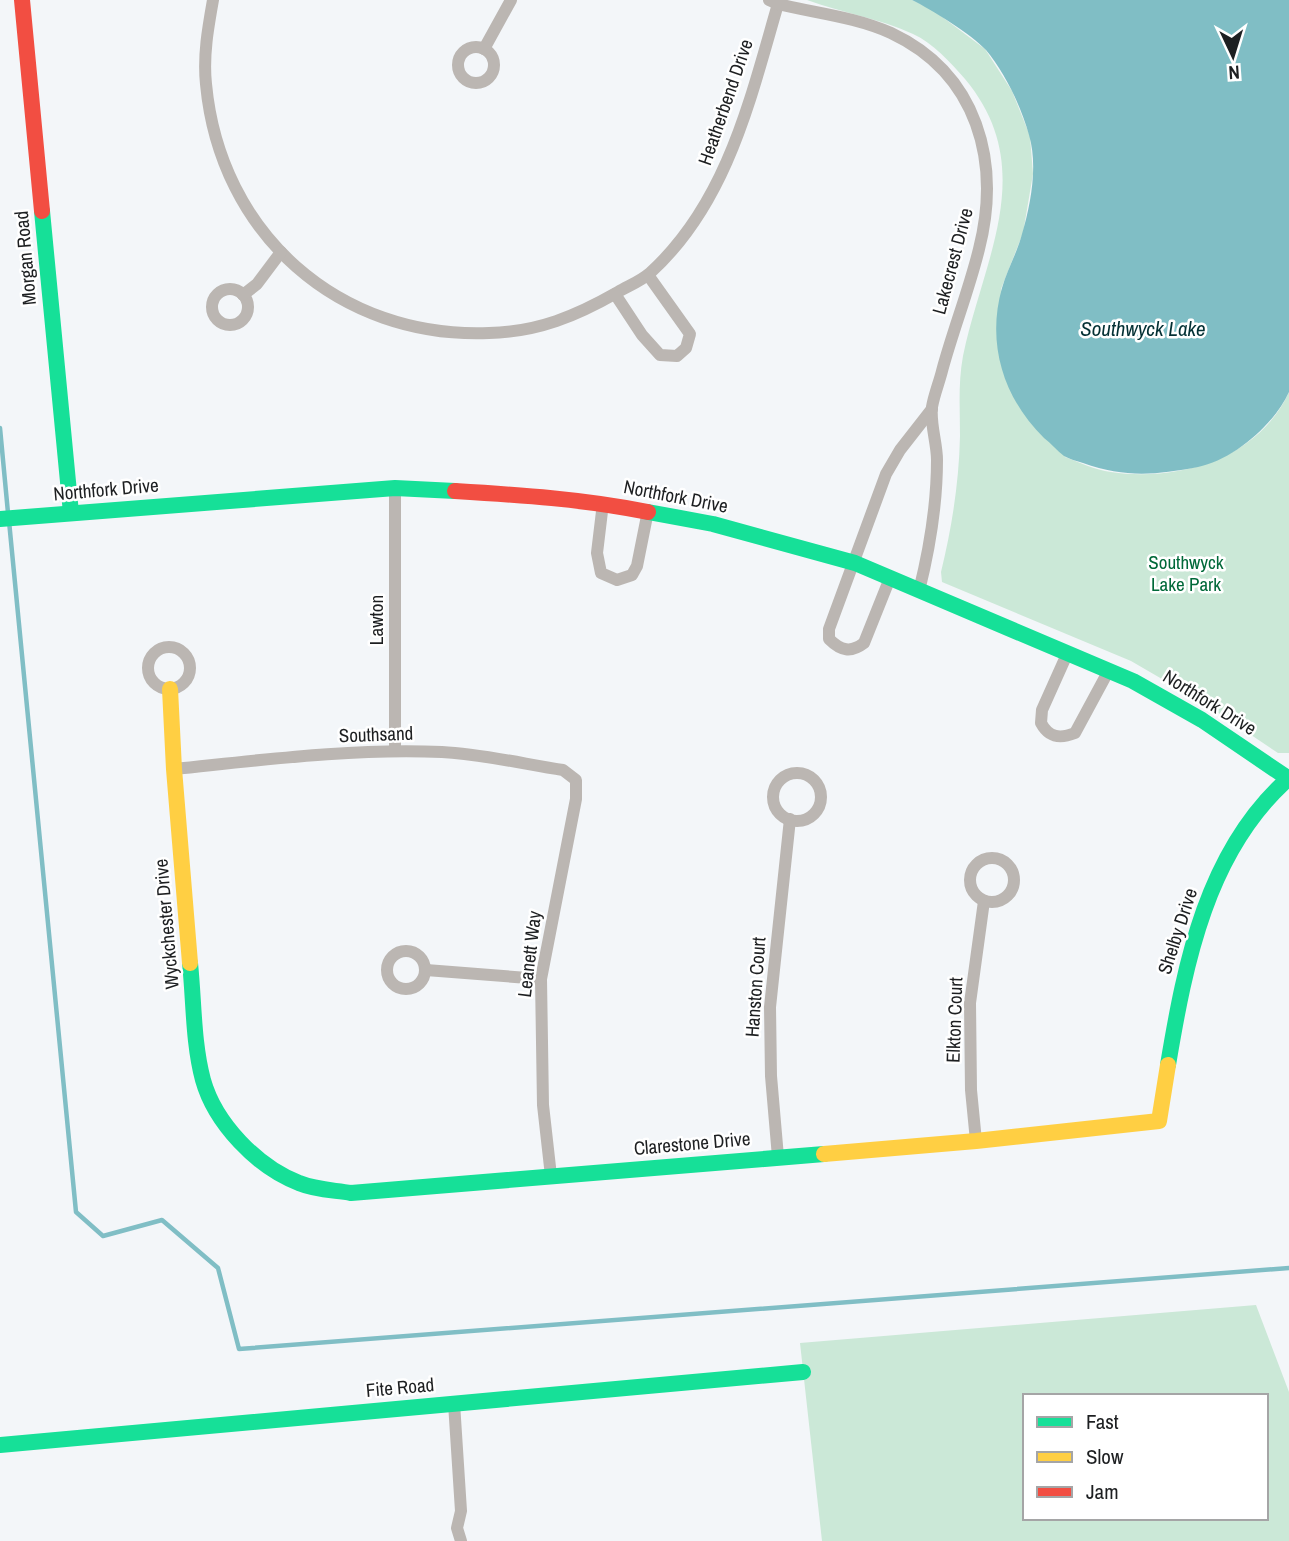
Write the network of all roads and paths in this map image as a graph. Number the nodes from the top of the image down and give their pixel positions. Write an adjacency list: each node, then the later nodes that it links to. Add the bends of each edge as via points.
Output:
1 (22, 0): 14 (street, Morgan Road)
2 (213, 0): 6 (street, Heatherbend Drive, via 205,43 214,129 238,194)
3 (511, 0): 5 (street)
4 (773, 2): 7 (street, Heatherbend Drive, via 752,94 731,155 692,224); 10 (street, Lakecrest Drive, via 862,23 911,44 948,77 976,123 988,169 984,228)
5 (484, 49)
6 (281, 253): 8 (street, Heatherbend Drive, via 335,297 391,321 440,333 535,329); 9 (street)
7 (648, 275): 8 (street, Heatherbend Drive); 8 (street, via 690,334 686,348 677,356 660,355)
8 (615, 294)
9 (243, 295)
10 (932, 409): 16 (street, Lakecrest Drive, via 886,474); 18 (street, Lakecrest Drive, via 937,499)
11 (395, 488): 12 (street, Northfork Drive); 14 (street, Northfork Drive); 22 (street, Lawton)
12 (603, 503): 13 (street, Northfork Drive); 13 (street, via 597,553 601,573 617,580 632,575 637,566)
13 (648, 511): 16 (street, Northfork Drive, via 754,534)
14 (71, 513): 15 (street, Northfork Drive)
15 (0, 519)
16 (855, 563): 17 (street, Northfork Drive); 17 (street, Lakecrest Drive, via 829,629 829,639 845,650 864,643)
17 (890, 578): 18 (street, Northfork Drive)
18 (919, 591): 19 (street, Northfork Drive)
19 (1069, 652): 20 (street, Northfork Drive); 20 (street, via 1042,710 1041,723 1050,735 1059,738 1075,733)
20 (1109, 670): 24 (street, Northfork Drive, via 1140,684)
21 (170, 689): 23 (street, Wyckchester Drive)
22 (395, 751): 23 (street, Southsand); 25 (street, Southsand, via 445,752 564,770)
23 (174, 769): 32 (street, Wyckchester Drive, via 202,1071 218,1114)
24 (1289, 778): 30 (street, Shelby Drive, via 1263,802 1243,831 1204,906 1180,991)
25 (576, 780): 29 (street, Leanett Way)
26 (790, 819): 33 (street, Hanston Court, via 770,1007)
27 (984, 901): 31 (street, Elkton Court, via 971,1003)
28 (426, 970): 29 (street)
29 (541, 979): 34 (street, Leanett Way, via 543,1105)
30 (1159, 1121): 31 (street, Clarestone Drive)
31 (976, 1141): 33 (street, Clarestone Drive)
32 (242, 1144): 34 (street, Clarestone Drive, via 282,1174 312,1188 351,1193)
33 (778, 1157): 34 (street, Clarestone Drive)
34 (551, 1176)
35 (803, 1372): 36 (street, Fite Road)
36 (454, 1403): 37 (street, Fite Road); 38 (street)
37 (0, 1445)
38 (461, 1541)

